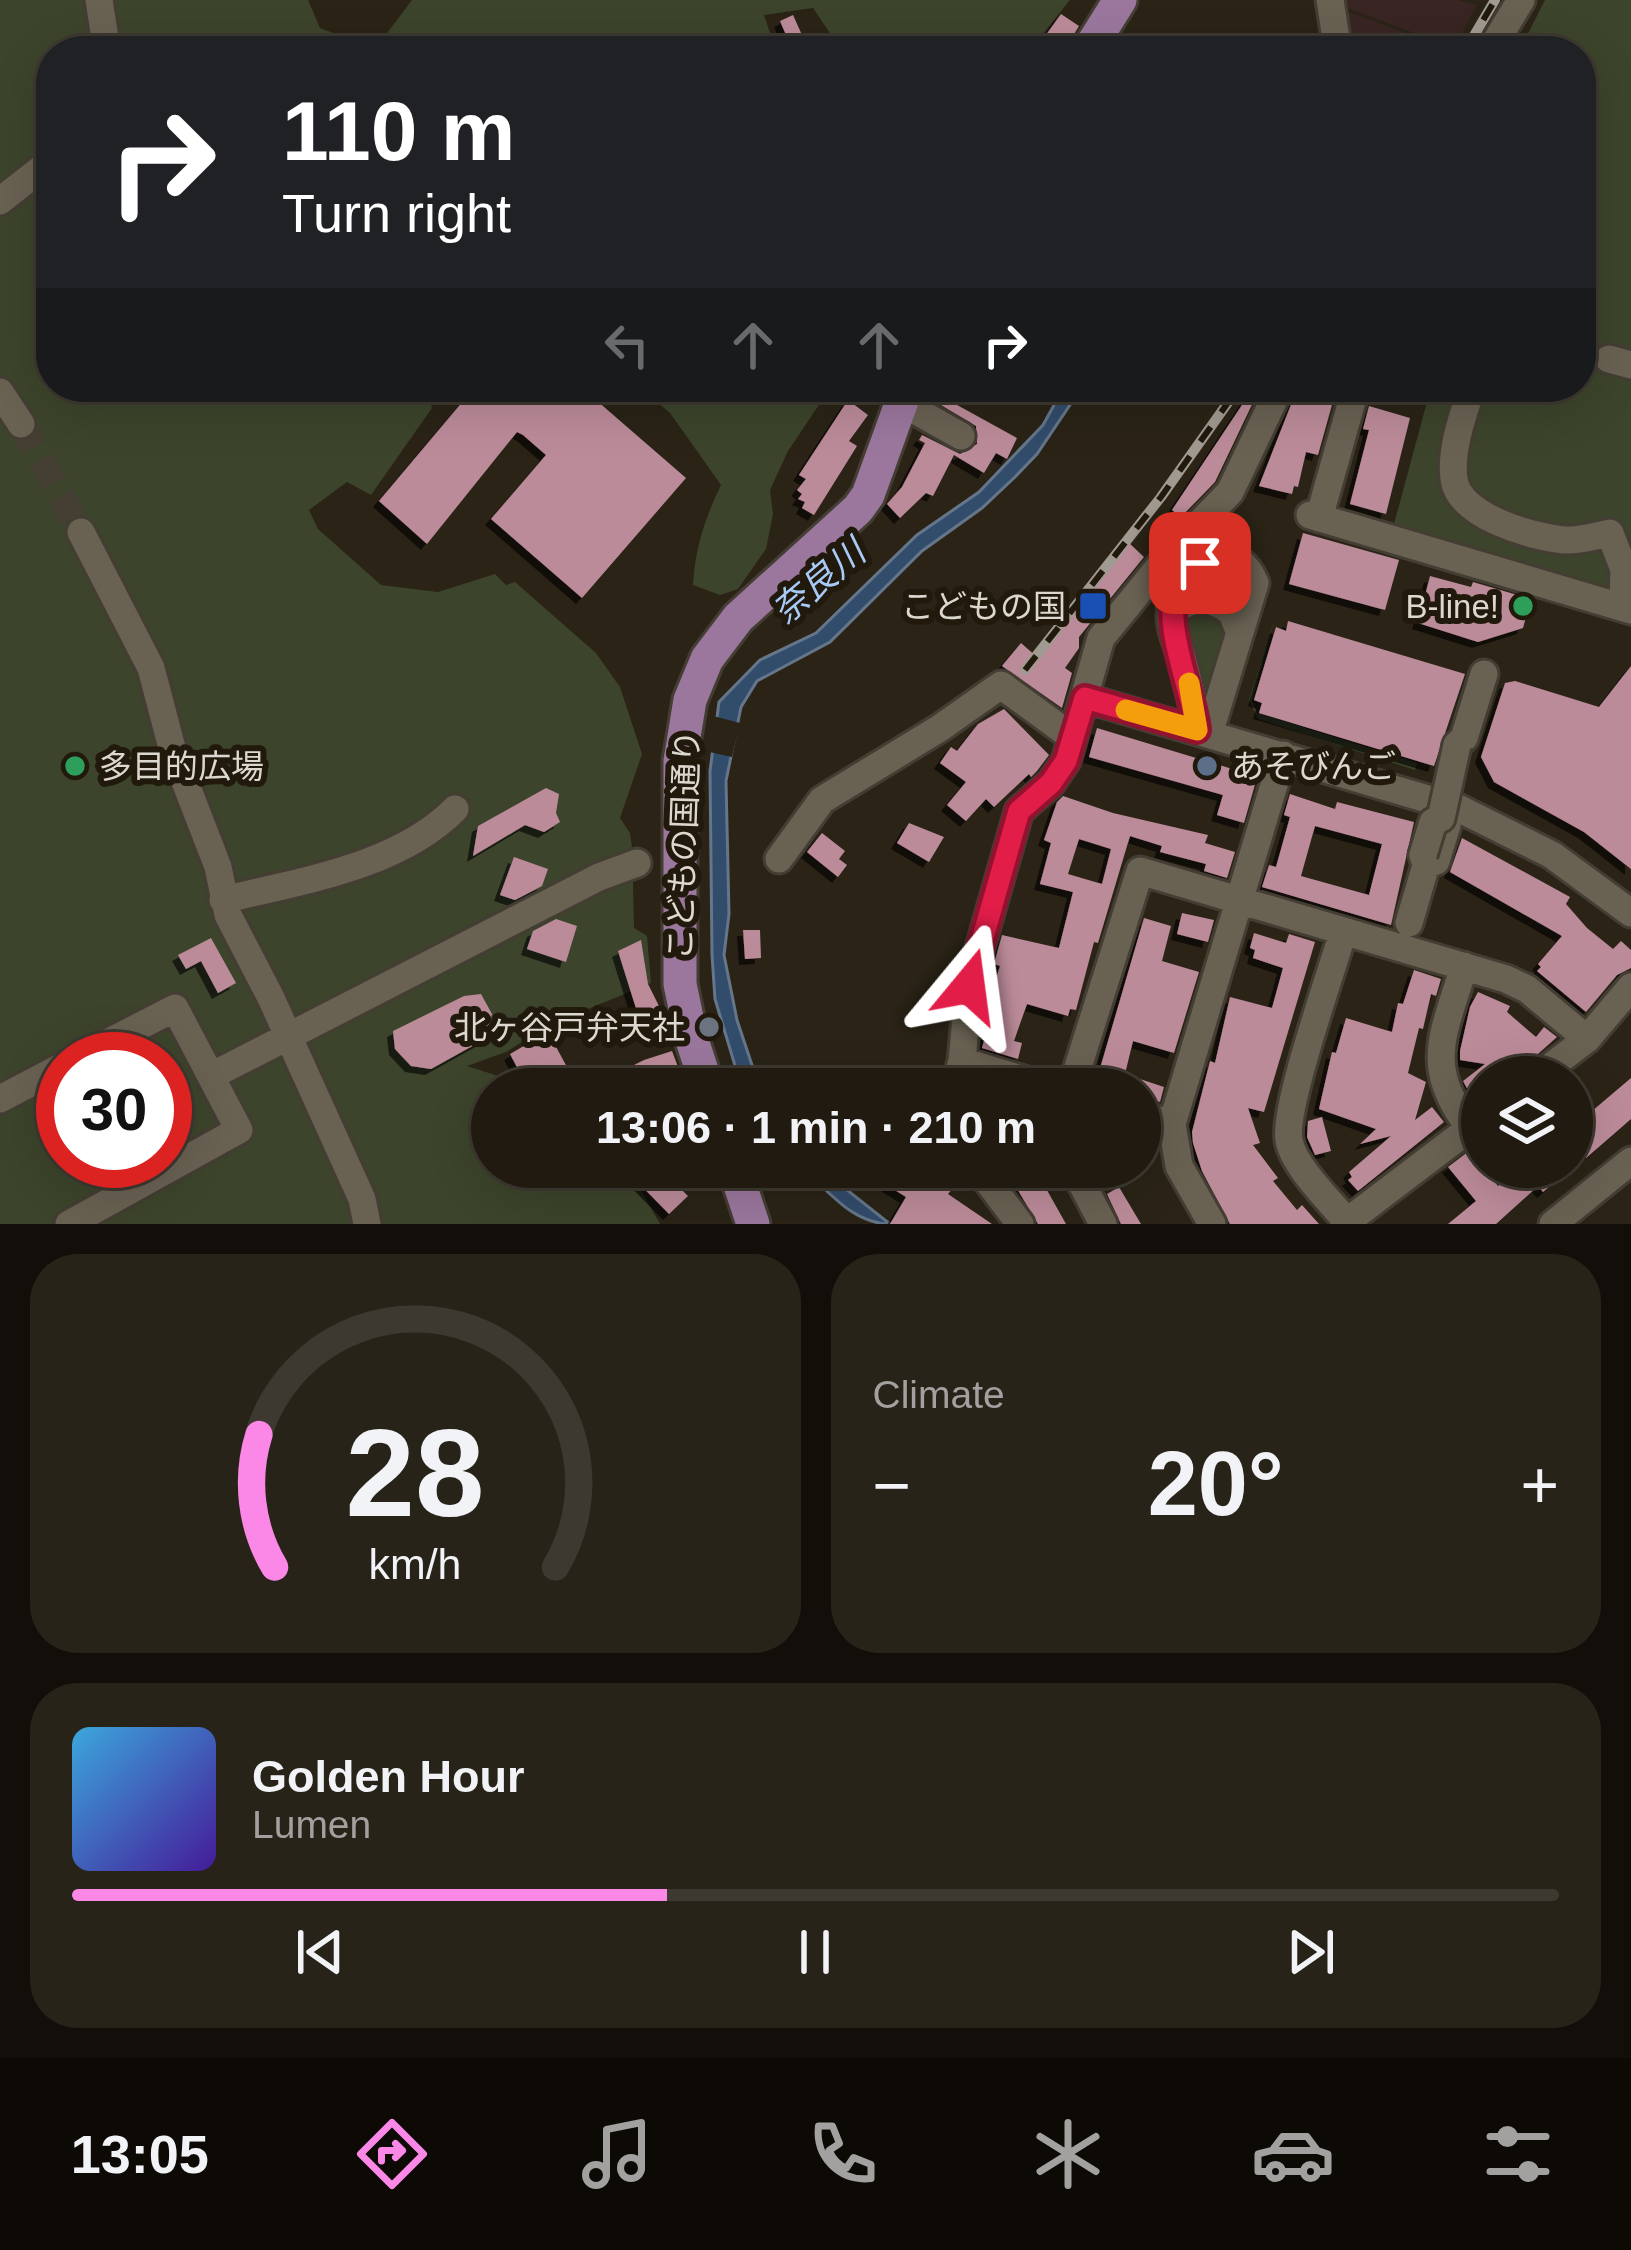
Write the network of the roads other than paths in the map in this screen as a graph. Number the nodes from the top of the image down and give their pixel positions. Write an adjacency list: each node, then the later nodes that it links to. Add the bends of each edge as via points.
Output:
1 (99, 0): 5 (street)
2 (1120, 0): 6 (main road)
3 (1330, 0): 7 (street)
4 (1521, 0): 8 (street)
5 (105, 36)
6 (1097, 36)
7 (1336, 36)
8 (1499, 36)
9 (36, 173): 10 (street)
10 (0, 201)
11 (0, 392): 17 (street)
12 (901, 402): 45 (main road, こどもの国通り, via 868,495 738,618 707,659 690,700 680,761 680,984)
13 (914, 402): 18 (street)
14 (1274, 402): 25 (street, via 1230,492 1101,638)
15 (1351, 402): 21 (street, via 1315,516)
16 (1466, 402): 19 (street, via 1454,482 1464,502 1522,531 1563,540)
17 (21, 424)
18 (961, 436)
19 (1621, 529): 21 (street)
20 (81, 532): 32 (street, via 151,668)
21 (1628, 601)
22 (1172, 614): 23 (street, via 1186,602 1208,600 1223,604); 23 (street, via 1178,585 1215,555 1228,556 1242,561 1255,583); 27 (street)
23 (1239, 631): 27 (street)
24 (1484, 674): 35 (street, bridge, via 1433,822)
25 (1085, 698): 26 (street); 27 (street)
26 (1066, 732): 30 (street, via 1001,685 822,800); 46 (street, via 1066,761 1019,811 969,986)
27 (1203, 732): 28 (street)
28 (1283, 755): 33 (street); 34 (street, via 1512,832)
29 (455, 809): 32 (street, via 439,826 358,864)
30 (779, 859)
31 (637, 863): 41 (street)
32 (223, 900): 41 (street)
33 (1240, 902): 36 (street); 47 (street, via 1140,871); 53 (street)
34 (1631, 913)
35 (1409, 923)
36 (1343, 932): 37 (street); 59 (street, via 1288,1140)
37 (1463, 966): 43 (street, via 1527,989); 51 (street, via 1439,1064)
38 (1631, 987): 43 (street)
39 (127, 1032): 40 (street, via 175,1007)
40 (188, 1032)
41 (289, 1036): 48 (street); 61 (street)
42 (192, 1039): 48 (street)
43 (1587, 1039): 44 (street)
44 (1565, 1056)
45 (701, 1068)
46 (959, 1068)
47 (1078, 1068)
48 (212, 1076): 60 (street, via 239,1130)
49 (36, 1080): 50 (street)
50 (0, 1099)
51 (1461, 1112)
52 (1161, 1121): 53 (street)
53 (1172, 1124): 65 (street, via 1179,1166)
54 (1461, 1136): 59 (street)
55 (1631, 1161): 66 (street)
56 (741, 1188): 62 (main road)
57 (993, 1188): 63 (street)
58 (1084, 1188): 64 (street)
59 (1347, 1223)
60 (69, 1224)
61 (367, 1224)
62 (753, 1224)
63 (1020, 1224)
64 (1102, 1224)
65 (1212, 1224)
66 (1553, 1224)

